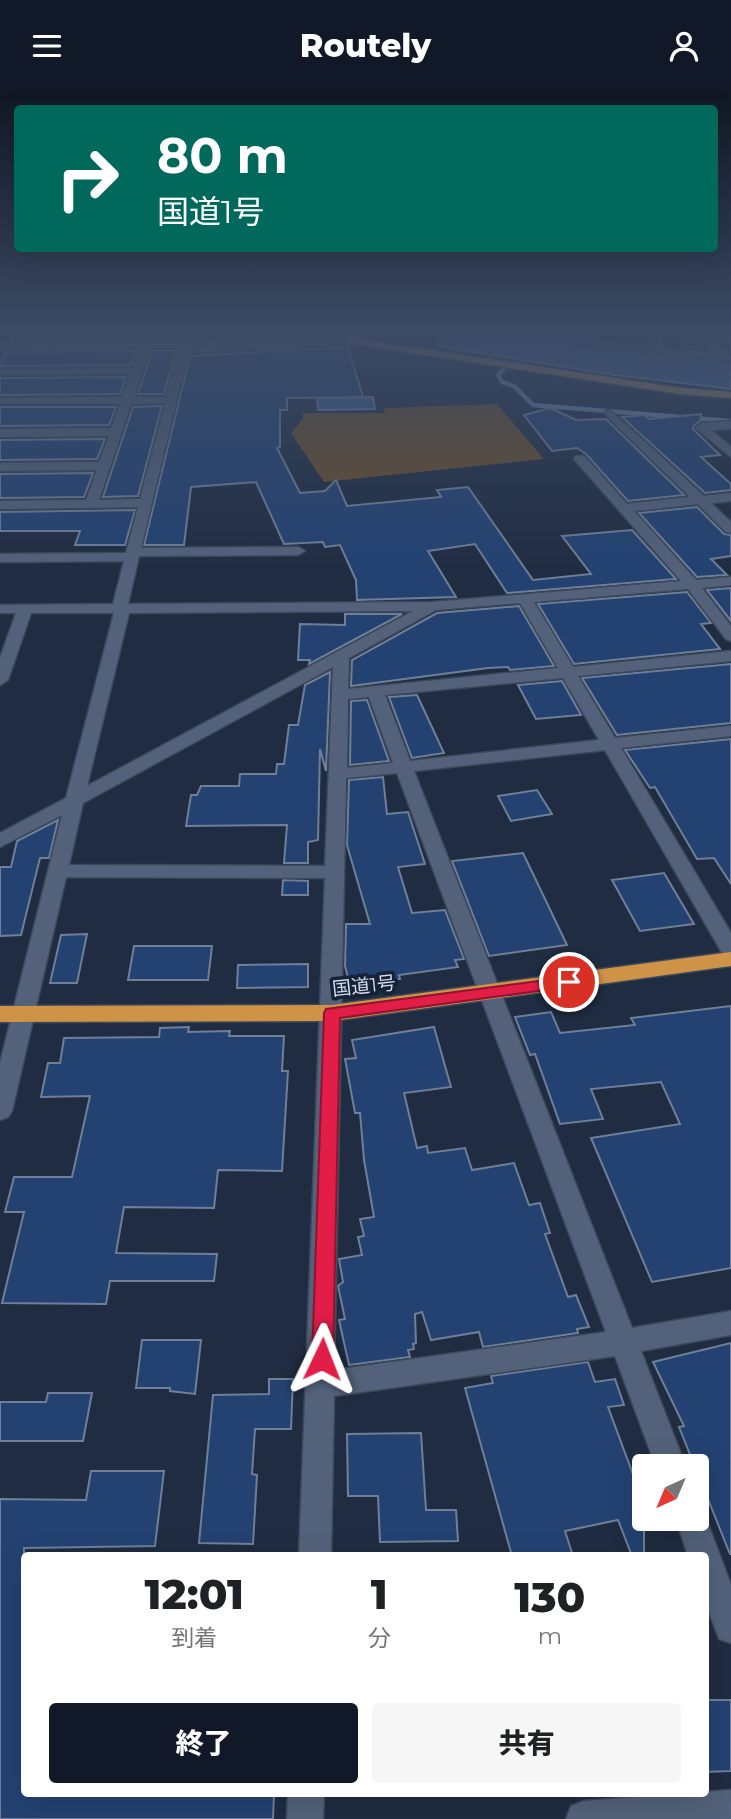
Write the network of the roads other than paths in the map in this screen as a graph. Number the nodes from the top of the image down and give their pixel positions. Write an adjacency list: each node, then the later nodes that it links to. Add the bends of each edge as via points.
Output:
1 (123, 410): 5 (street)
2 (168, 410): 13 (street)
3 (610, 413): 12 (street)
4 (731, 425): 7 (street, via 701,427)
5 (116, 432): 6 (street); 9 (street)
6 (0, 433)
7 (731, 453)
8 (580, 459): 16 (street)
9 (104, 466): 10 (street); 14 (street)
10 (0, 467)
11 (731, 497): 12 (street)
12 (701, 500): 16 (street); 17 (street)
13 (145, 503): 14 (street); 19 (street)
14 (91, 504): 15 (street)
15 (0, 505)
16 (625, 507): 22 (street)
17 (731, 529)
18 (298, 551): 19 (street)
19 (131, 554): 20 (street); 25 (street)
20 (0, 558)
21 (731, 581): 22 (street)
22 (692, 585): 23 (street); 28 (street)
23 (524, 597): 24 (street); 31 (street)
24 (433, 606): 25 (street); 29 (street)
25 (121, 608): 27 (street); 39 (street)
26 (0, 609): 27 (street)
27 (25, 609): 32 (street)
28 (731, 636)
29 (341, 656): 34 (street); 39 (street)
30 (731, 656): 31 (street)
31 (568, 672): 33 (street); 36 (street)
32 (0, 680)
33 (375, 691): 34 (street); 37 (street)
34 (340, 695): 38 (street)
35 (731, 731): 36 (street)
36 (610, 743): 37 (street); 43 (street)
37 (403, 766): 38 (street); 45 (street)
38 (337, 774): 42 (street)
39 (74, 802): 40 (street); 41 (street)
40 (0, 841)
41 (57, 871): 42 (street); 46 (street)
42 (334, 872): 47 (street)
43 (731, 951)
44 (731, 959): 45 (highway, 国道1号)
45 (489, 994): 47 (highway, 国道1号); 51 (street)
46 (24, 1013): 47 (highway, 国道1号); 48 (highway, 国道1号); 49 (street)
47 (332, 1013): 52 (street)
48 (0, 1014)
49 (0, 1111)
50 (731, 1323): 51 (street)
51 (624, 1342): 52 (street); 53 (street)
52 (321, 1385): 55 (street)
53 (666, 1454)
54 (695, 1531): 56 (street)
55 (315, 1552)
56 (703, 1552)
57 (709, 1568): 58 (street)
58 (731, 1627)
59 (306, 1797): 61 (street)
60 (731, 1808): 62 (street)
61 (305, 1819)
62 (584, 1819)

